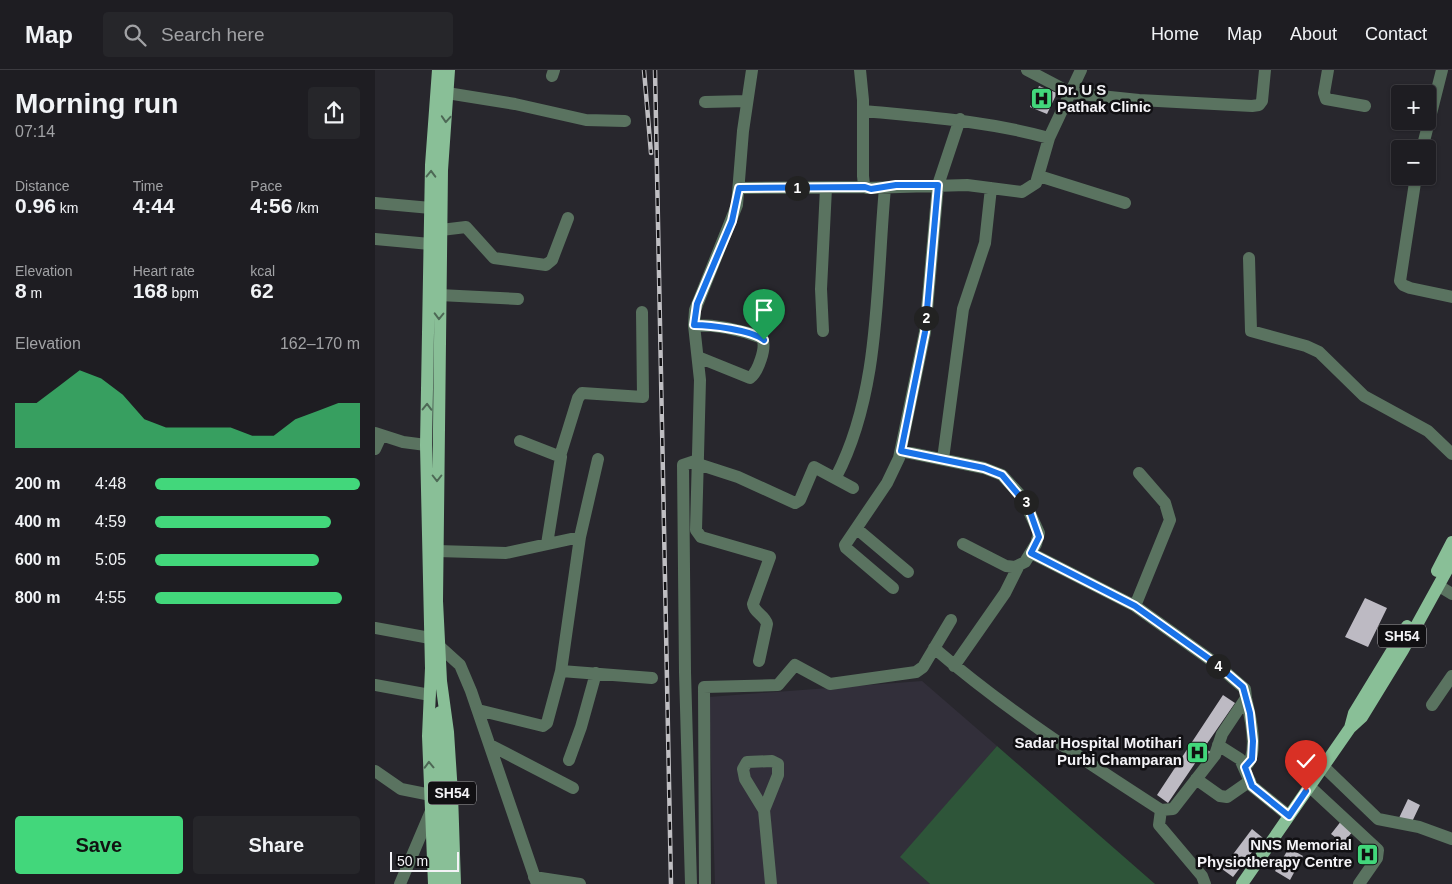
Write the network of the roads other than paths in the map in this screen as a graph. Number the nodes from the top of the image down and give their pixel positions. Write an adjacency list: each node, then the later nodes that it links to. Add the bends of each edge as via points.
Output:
1 (438, 70): 30 (main road, one-way to 1)
2 (449, 70): 10 (main road)
3 (752, 70): 12 (street)
4 (860, 70): 15 (street)
5 (1027, 70): 11 (street)
6 (1081, 70): 11 (street)
7 (1265, 70): 11 (street, via 1262,101 1257,106)
8 (1327, 70): 14 (street, via 1326,99)
9 (1442, 70): 19 (street)
10 (447, 93): 17 (street, via 586,120); 32 (main road, one-way to 32)
11 (1071, 93): 18 (street)
12 (747, 101): 13 (street); 24 (street)
13 (705, 102)
14 (1365, 106)
15 (864, 110): 16 (street); 23 (street)
16 (960, 119): 18 (street); 21 (street)
17 (625, 121)
18 (1049, 138): 20 (street)
19 (1424, 140)
20 (1039, 176): 27 (street, via 1032,188 1022,192); 29 (street)
21 (938, 185): 26 (street); 27 (street); 47 (street, via 925,332)
22 (1415, 185): 37 (street, via 1401,281 1409,288)
23 (865, 187): 25 (street); 26 (street)
24 (739, 188): 25 (street); 40 (street, via 732,221 697,304)
25 (826, 188): 41 (street, via 821,289)
26 (885, 188): 54 (street, via 867,382 857,429)
27 (991, 188): 51 (street, via 985,243 963,309)
28 (375, 203): 30 (street)
29 (1125, 203)
30 (431, 208): 34 (main road)
31 (568, 218): 32 (street, via 552,260 546,265 494,258 469,228)
32 (441, 230): 36 (main road)
33 (375, 239): 34 (street)
34 (430, 244): 45 (main road, one-way to 34)
35 (1249, 258): 48 (street, via 1251,331 1319,352 1364,396 1416,423 1437,437)
36 (439, 295): 38 (street); 61 (main road, one-way to 61)
37 (1452, 297)
38 (518, 299)
39 (642, 312): 49 (street, via 643,397 582,393)
40 (694, 325): 42 (street); 42 (street, via 750,334 762,338 765,343 757,369 750,378)
41 (823, 331)
42 (698, 357): 52 (street)
43 (378, 435): 45 (street); 46 (street)
44 (520, 441): 49 (street)
45 (426, 445): 72 (main road)
46 (375, 449)
47 (901, 451): 51 (street); 56 (street, via 887,483)
48 (1452, 454)
49 (560, 456): 59 (street)
50 (598, 458): 57 (street)
51 (943, 459): 62 (street, via 993,471 1008,480 1028,506 1037,530 1038,540)
52 (698, 462): 54 (street, via 795,503 800,500 813,467); 74 (street, via 697,534 701,538 770,558 753,604 767,624); 110 (street, via 683,465)
53 (1139, 474): 69 (street, via 1165,503 1170,520)
54 (836, 477): 55 (street)
55 (853, 488)
56 (857, 529): 65 (street); 67 (street, via 845,543 846,548)
57 (580, 537): 59 (street); 76 (street)
58 (1452, 542): 87 (main road, SH54, via 1410,622 1354,713)
59 (547, 544): 61 (street, via 506,553)
60 (963, 544): 64 (street, via 1006,566)
61 (437, 551): 72 (main road)
62 (1031, 553): 64 (street); 69 (street)
63 (1452, 560): 66 (main road, SH54)
64 (1018, 567): 75 (street, via 1005,592)
65 (908, 572)
66 (1439, 586): 68 (street); 87 (main road, SH54, via 1362,717)
67 (893, 588)
68 (1452, 594)
69 (1135, 606): 81 (street, via 1215,663 1245,689)
70 (951, 620): 73 (street)
71 (375, 628): 72 (street)
72 (434, 642): 82 (main road); 83 (main road); 85 (street, via 460,665)
73 (934, 648): 75 (street); 111 (street, via 923,667 912,673 830,684 795,665 778,685 704,687)
74 (759, 661)
75 (954, 666): 100 (street, via 991,696)
76 (561, 670): 77 (street); 85 (street, via 545,726)
77 (595, 673): 79 (street); 90 (street)
78 (1452, 676): 84 (street)
79 (652, 678)
80 (375, 685): 82 (street)
81 (1246, 698): 89 (street); 92 (street, via 1253,752 1251,762)
82 (429, 700): 86 (main road, SH54); 98 (main road, SH54, one-way to 82)
83 (443, 703): 86 (main road, SH54); 108 (main road, SH54, via 451,776)
84 (1432, 705)
85 (478, 710): 88 (street)
86 (437, 717): 107 (main road, SH54)
87 (1350, 728): 91 (main road, SH54)
88 (490, 745): 97 (street); 104 (street)
89 (1218, 745): 92 (street, via 1237,756); 94 (street, via 1215,755)
90 (569, 760)
91 (1323, 766): 96 (main road, SH54); 103 (street, via 1378,819 1419,827)
92 (1245, 767): 95 (street)
93 (375, 770): 98 (street, via 401,789)
94 (1196, 779): 95 (street, via 1220,796 1227,797); 100 (street, via 1173,809)
95 (1250, 781): 102 (street)
96 (1309, 786): 102 (main road, SH54); 115 (street, via 1377,850 1377,858)
97 (573, 788)
98 (431, 795): 101 (main road, SH54)
99 (763, 810): 112 (street)
100 (1161, 810): 113 (street, via 1159,824)
101 (431, 811): 105 (street); 106 (main road, SH54)
102 (1289, 816): 114 (main road, SH54)
103 (1452, 839)
104 (535, 880): 109 (street)
105 (400, 884)
106 (434, 884)
107 (446, 884)
108 (455, 884)
109 (580, 884)
110 (691, 884)
111 (705, 884)
112 (771, 884)
113 (1205, 884)
114 (1242, 884)
115 (1359, 884)

